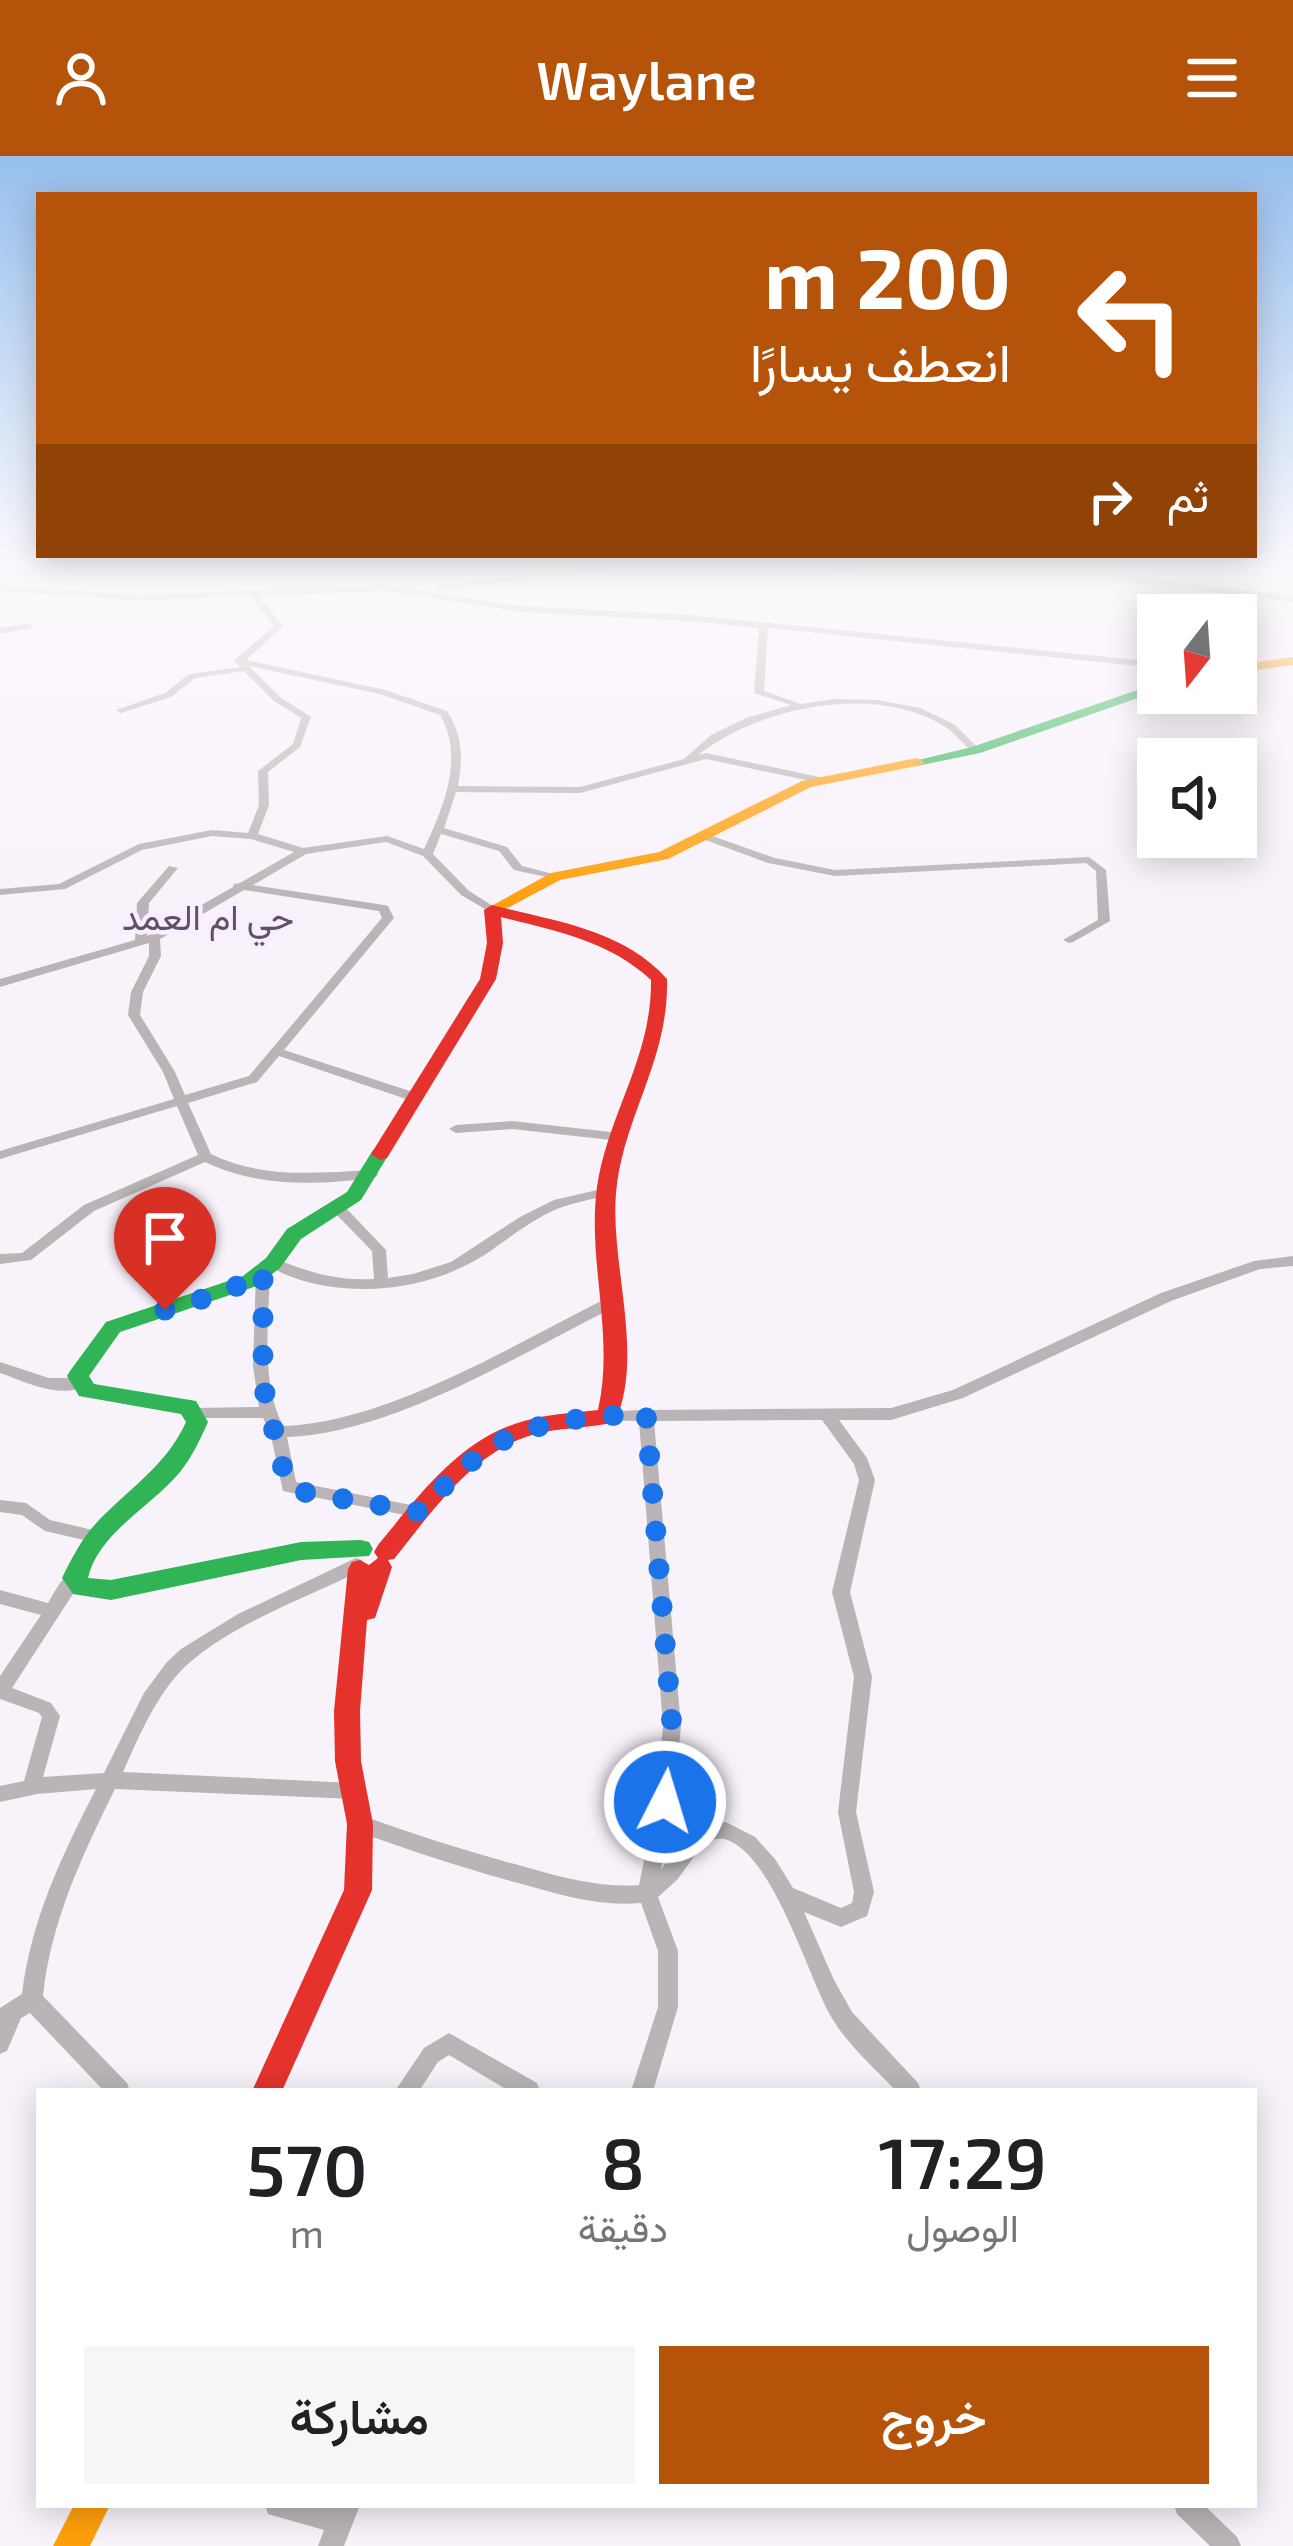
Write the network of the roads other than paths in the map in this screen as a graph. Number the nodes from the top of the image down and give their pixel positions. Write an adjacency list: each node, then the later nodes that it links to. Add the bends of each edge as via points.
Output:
1 (187, 681): 7 (street)
2 (260, 681): 13 (street, via 306,717 297,746 263,771 264,805)
3 (310, 681): 11 (street, via 440,710 455,732)
4 (760, 681): 6 (street, via 759,693 776,701)
5 (1137, 694): 8 (street)
6 (817, 706): 8 (street, via 933,712); 9 (street, via 730,728)
7 (122, 710)
8 (976, 750): 10 (street)
9 (688, 758): 10 (street, via 734,758); 11 (street, via 580,790)
10 (820, 780): 14 (street)
11 (455, 789): 12 (street)
12 (439, 830): 16 (street); 18 (street, via 503,849 518,868)
13 (252, 836): 15 (street); 20 (street, via 166,839 61,887)
14 (704, 836): 18 (street, via 638,865); 23 (street, via 835,873 1089,860 1100,870 1104,921)
15 (303, 851): 16 (street, via 376,838); 19 (street)
16 (427, 854): 21 (street)
17 (173, 868): 22 (street, via 143,903 138,919)
18 (556, 876): 21 (street)
19 (238, 886): 22 (street); 25 (street, via 388,913)
20 (0, 892)
21 (492, 910): 27 (street, via 488,979); 29 (street, via 580,934 656,974 660,1030)
22 (147, 940): 24 (street); 26 (street, via 155,956 134,1015)
23 (1069, 940)
24 (0, 983)
25 (279, 1052): 26 (street, via 253,1079); 27 (street)
26 (181, 1097): 30 (street); 31 (street)
27 (417, 1098): 32 (street)
28 (455, 1130): 29 (street, via 512,1125)
29 (620, 1138): 33 (street)
30 (0, 1155)
31 (206, 1157): 32 (street, via 258,1176); 35 (street, via 89,1208 26,1258)
32 (371, 1174): 34 (street)
33 (606, 1192): 38 (street, via 547,1204 444,1270); 39 (street)
34 (340, 1209): 37 (street, via 294,1234); 38 (street, via 379,1250)
35 (0, 1259)
36 (1293, 1261): 46 (street, via 1259,1264 1144,1305 933,1403)
37 (268, 1268): 38 (street, via 315,1280); 41 (street, via 226,1292 113,1327 83,1365); 42 (street, via 261,1366)
38 (381, 1281)
39 (610, 1303): 45 (street, via 617,1355); 47 (street, via 351,1424)
40 (0, 1366): 41 (street, via 48,1384)
41 (80, 1384): 44 (street, via 176,1403)
42 (268, 1412): 44 (street); 47 (street)
43 (646, 1413): 45 (street); 46 (street); 61 (street, via 672,1726)
44 (194, 1414): 50 (street, via 196,1432 179,1461)
45 (607, 1416): 49 (street, via 506,1435)
46 (828, 1417): 62 (street, via 867,1480 841,1592 863,1677 847,1812 864,1892 860,1909 841,1918)
47 (278, 1432): 49 (street, via 289,1487)
48 (0, 1506): 50 (street)
49 (420, 1512): 51 (street)
50 (97, 1537): 52 (street)
51 (369, 1560): 52 (street, via 301,1551 112,1590 81,1587); 56 (street, via 189,1652 150,1700); 58 (street, via 346,1712)
52 (74, 1578): 54 (street)
53 (0, 1597): 54 (street)
54 (52, 1611): 55 (street)
55 (0, 1691): 57 (street, via 51,1716)
56 (109, 1782): 57 (street); 58 (street); 63 (street, via 41,1934)
57 (32, 1784): 59 (street)
58 (353, 1791): 60 (street)
59 (0, 1794)
60 (360, 1824): 61 (street, via 524,1874); 67 (street, via 352,1910)
61 (647, 1893): 62 (street, via 697,1835 717,1829 756,1850); 70 (street, via 668,1951 669,1984)
62 (784, 1893): 71 (street, via 835,2006)
63 (32, 2000): 64 (street); 66 (street)
64 (6, 2018): 65 (street)
65 (0, 2044)
66 (116, 2088)
67 (268, 2088)
68 (408, 2088): 69 (street, via 448,2043)
69 (524, 2088)
70 (643, 2088)
71 (907, 2088)
72 (91, 2508): 76 (street)
73 (287, 2508): 75 (street)
74 (1189, 2508): 77 (street)
75 (340, 2524)
76 (71, 2546)
77 (1228, 2546)

